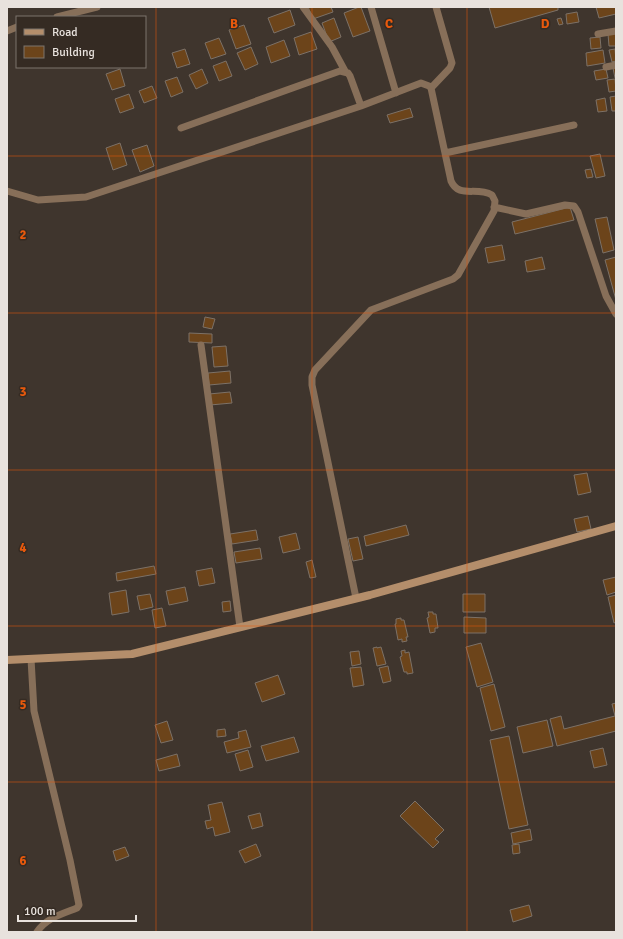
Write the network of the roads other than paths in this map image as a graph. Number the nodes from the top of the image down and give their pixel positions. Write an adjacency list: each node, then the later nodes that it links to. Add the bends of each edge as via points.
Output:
1 (97, 7): 5 (street)
2 (303, 7): 10 (street, via 332,48)
3 (371, 7): 12 (street)
4 (436, 7): 11 (street, via 452,62 450,68)
5 (61, 16)
6 (616, 31): 7 (street)
7 (598, 34)
8 (616, 65): 9 (street)
9 (606, 67)
10 (344, 71): 13 (street, via 350,76); 15 (street)
11 (431, 88): 12 (street, via 421,84); 16 (street)
12 (396, 93): 13 (street)
13 (361, 106): 17 (street, via 86,197 38,200)
14 (574, 126): 16 (street)
15 (181, 128)
16 (444, 153): 18 (street, via 450,181 456,189 488,193 495,202)
17 (7, 191)
18 (494, 207): 19 (street, via 526,214 565,205 574,206 606,296); 22 (street, via 458,275 371,310 318,365 312,377)
19 (616, 314)
20 (201, 345): 23 (street)
21 (616, 526): 22 (main road)
22 (356, 598): 23 (main road)
23 (240, 627): 24 (main road, via 132,654)
24 (31, 658): 25 (main road); 26 (street, via 34,711 79,904 77,908 44,923)
25 (7, 660)
26 (37, 932)

